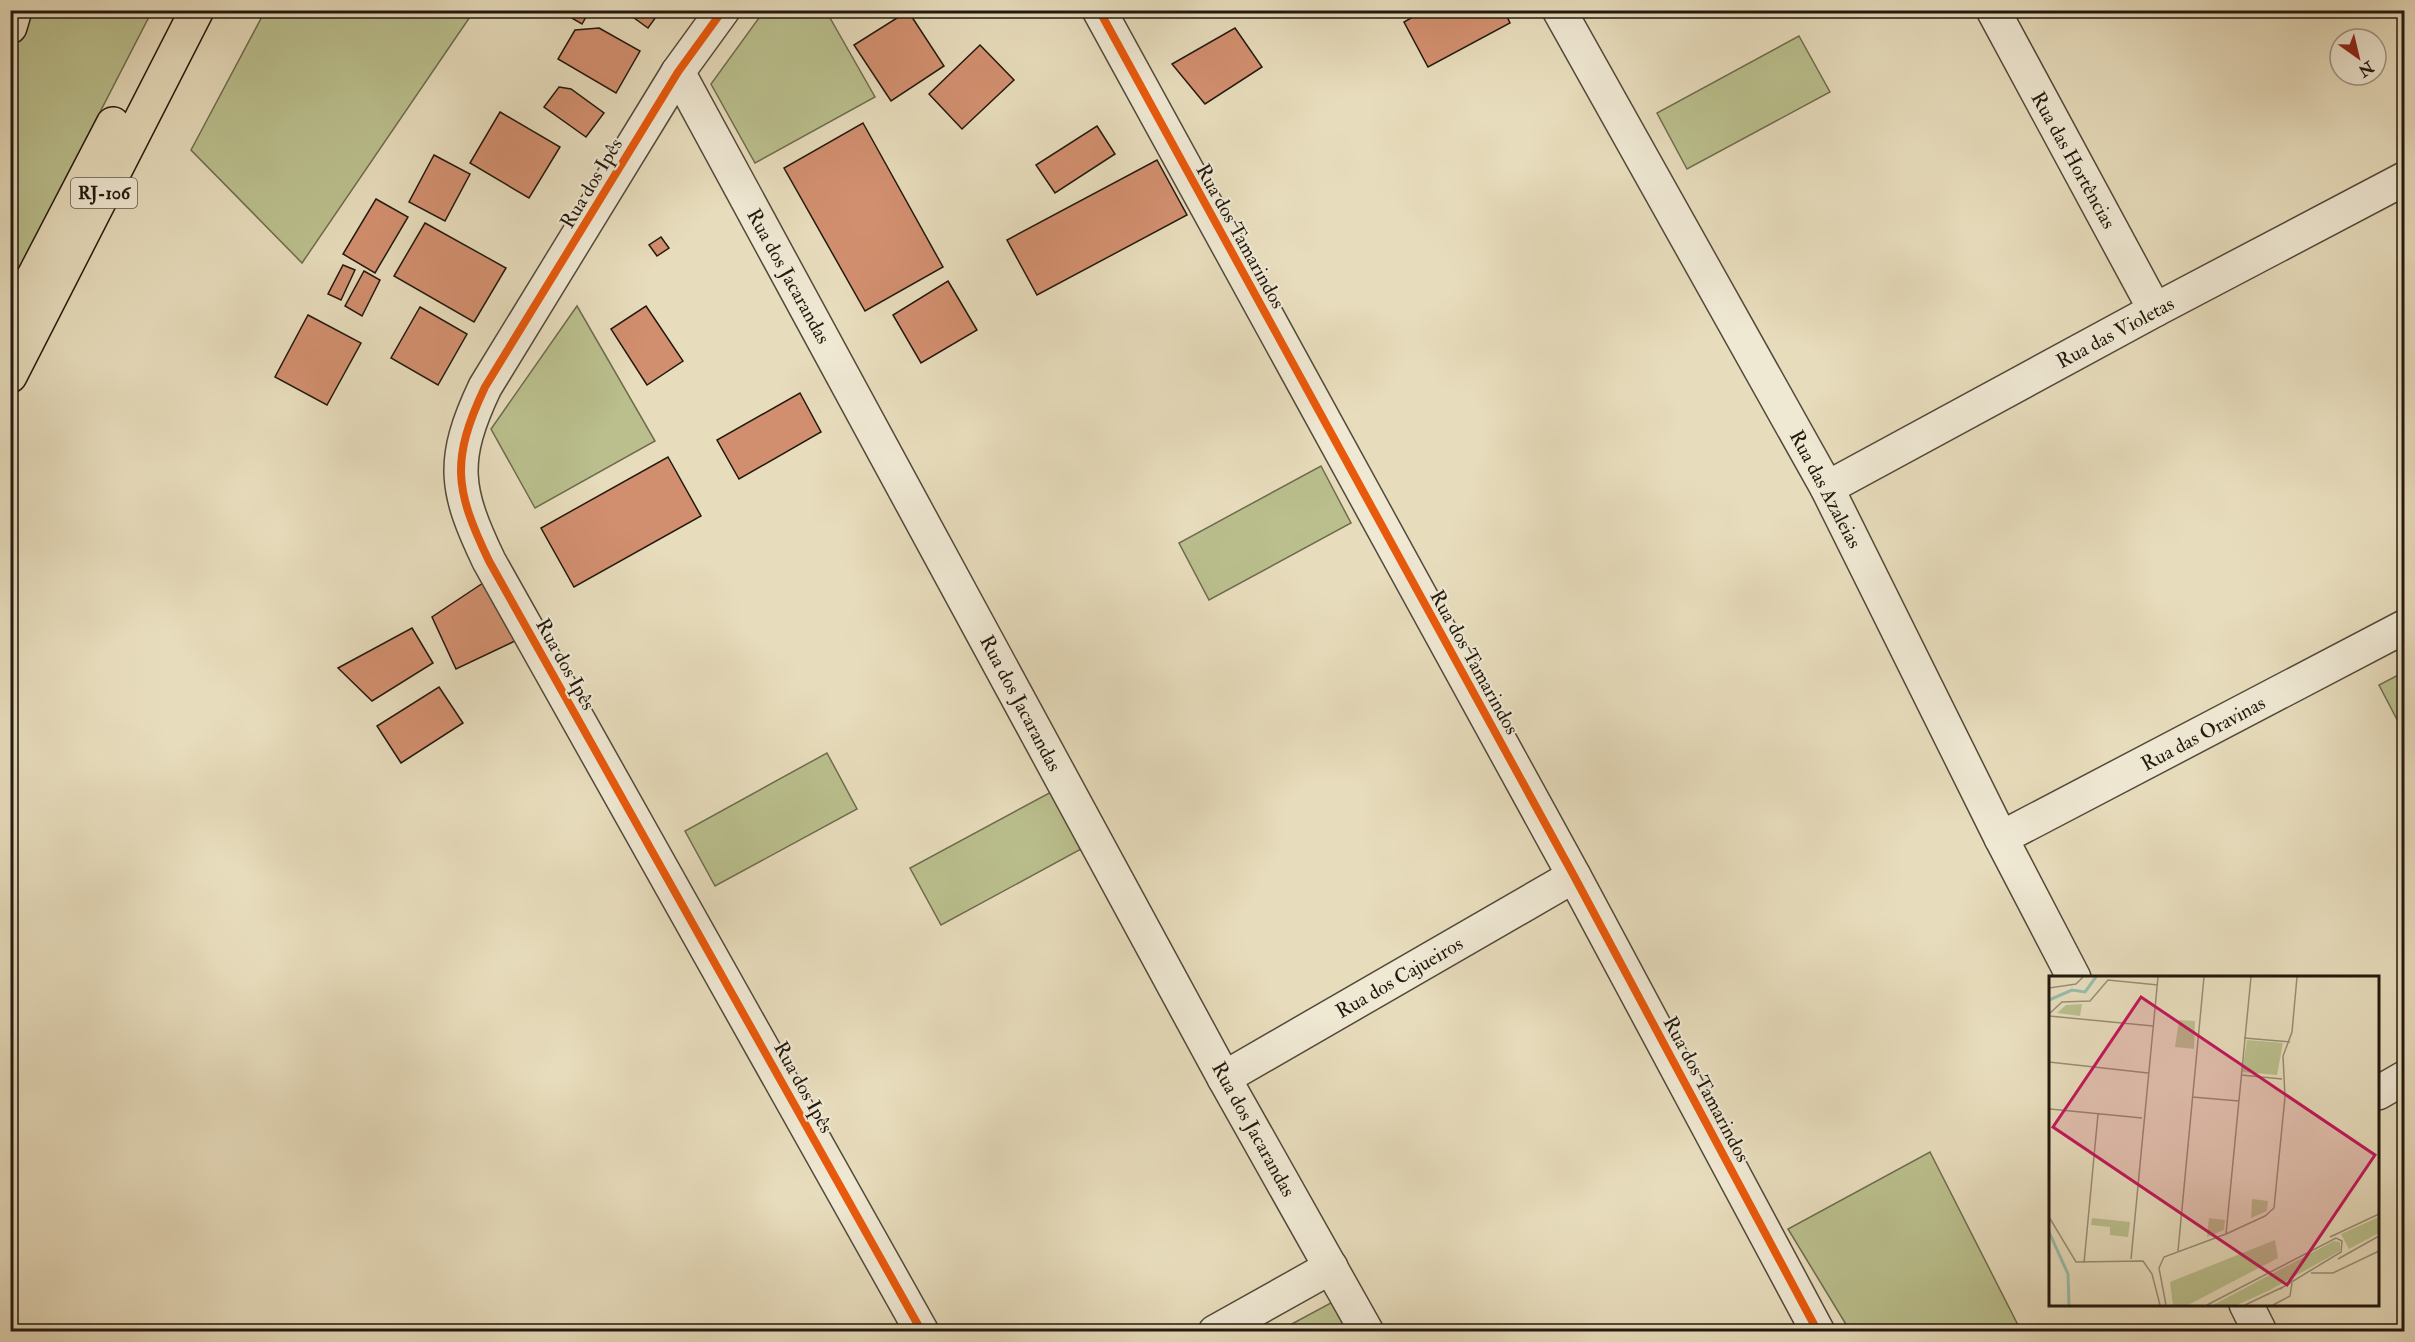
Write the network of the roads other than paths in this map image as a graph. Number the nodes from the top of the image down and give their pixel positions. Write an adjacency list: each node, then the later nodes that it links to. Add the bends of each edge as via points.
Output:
1 (15, 10): 8 (highway)
2 (172, 10): 12 (highway)
3 (197, 10): 13 (highway, RJ-106)
4 (723, 10): 9 (street, Rua dos Ipês)
5 (1099, 10): 17 (street, Rua dos Tamarindos)
6 (1559, 10): 14 (street, Rua das Azaleias)
7 (1993, 10): 11 (street, Rua das Hortências)
8 (10, 27)
9 (678, 72): 19 (street, Rua dos Jacarandas); 24 (street, Rua dos Ipês, via 484,387 470,419 461,456 461,489 470,521 489,561)
10 (2404, 179): 11 (street, Rua das Violetas)
11 (2155, 310): 14 (street, Rua das Violetas)
12 (10, 322)
13 (10, 376)
14 (1827, 488): 16 (street, Rua das Azaleias)
15 (2404, 627): 16 (street, Rua das Oravinas)
16 (2001, 838): 18 (street, Rua das Azaleias)
17 (1574, 876): 19 (street, Rua dos Cajueiros); 27 (street, Rua dos Tamarindos)
18 (2073, 976)
19 (1224, 1078): 22 (street, Rua dos Jacarandas)
20 (2404, 1078): 21 (street)
21 (2379, 1092)
22 (1331, 1267): 25 (street); 26 (street, Rua dos Jacarandas)
23 (2247, 1306): 28 (street)
24 (922, 1332)
25 (1215, 1332)
26 (1367, 1332)
27 (1818, 1332)
28 (2260, 1332)

